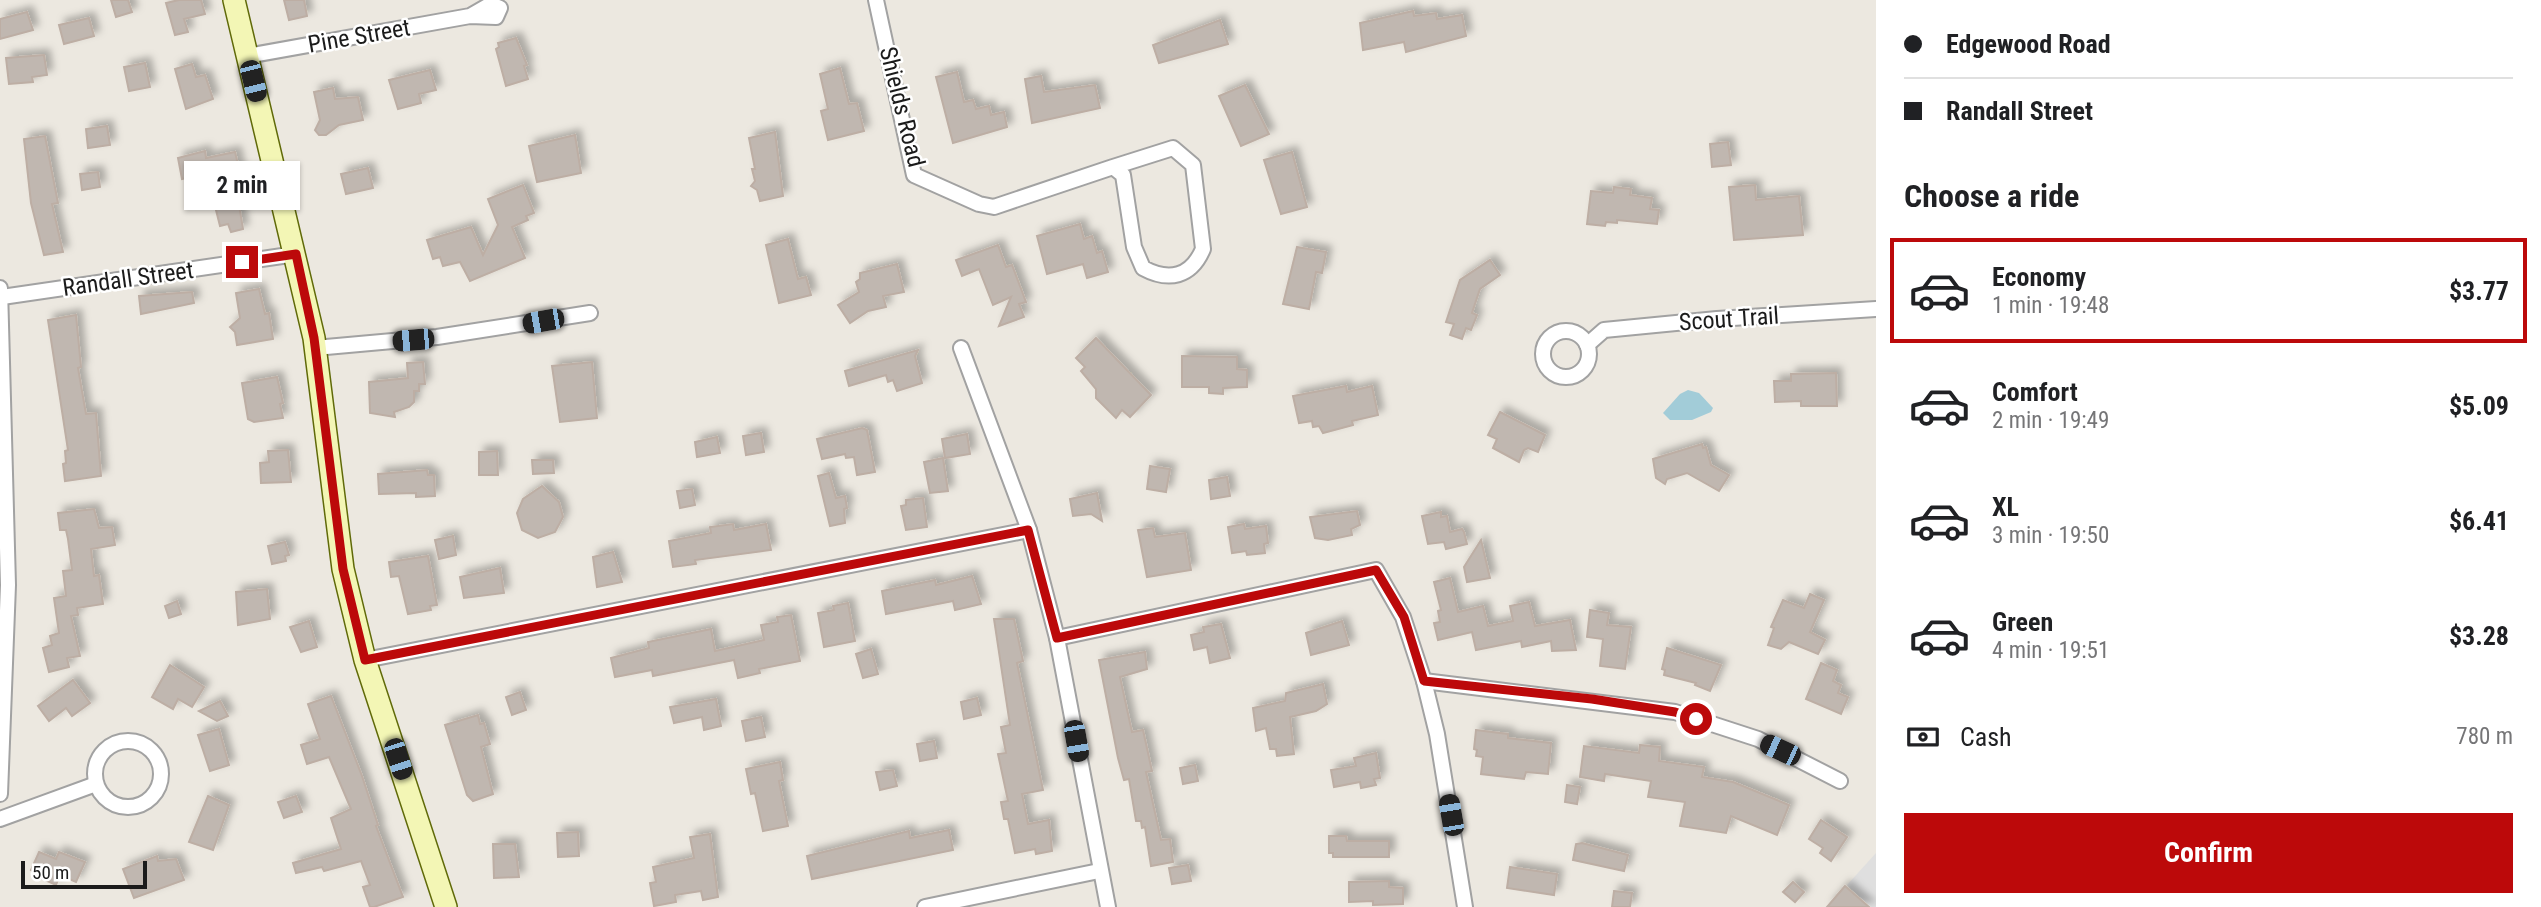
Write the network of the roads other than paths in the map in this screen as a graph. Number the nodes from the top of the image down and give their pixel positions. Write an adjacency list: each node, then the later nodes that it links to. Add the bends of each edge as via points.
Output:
1 (234, 0): 4 (main road)
2 (876, 0): 5 (street, Shields Road, via 915,175 994,207)
3 (470, 16): 4 (street, Pine Street)
4 (247, 56): 6 (main road)
5 (1113, 167): 5 (street, Shields Road, via 1123,174 1134,247 1143,268 1171,277 1187,272 1203,249 1193,165 1172,148)
6 (296, 254): 7 (street, Randall Street); 11 (main road)
7 (1, 293): 19 (street, via 8,585)
8 (1876, 309): 10 (street, Scout Trail, via 1604,330)
9 (590, 313): 11 (street, via 437,337)
10 (1587, 345)
11 (315, 348): 15 (main road, via 343,569)
12 (961, 348): 13 (street)
13 (1028, 530): 14 (street); 15 (street)
14 (1057, 638): 16 (street, via 1376,570 1404,617); 21 (street)
15 (365, 660): 22 (main road)
16 (1424, 681): 17 (street, via 1675,712 1758,739); 25 (street)
17 (1840, 781)
18 (96, 784): 18 (street, via 113,803 138,805 158,789 159,764 143,745 118,742 98,759); 20 (street)
19 (0, 794)
20 (0, 819)
21 (1099, 871): 23 (street); 24 (street)
22 (446, 907)
23 (925, 907)
24 (1108, 907)
25 (1465, 907)

